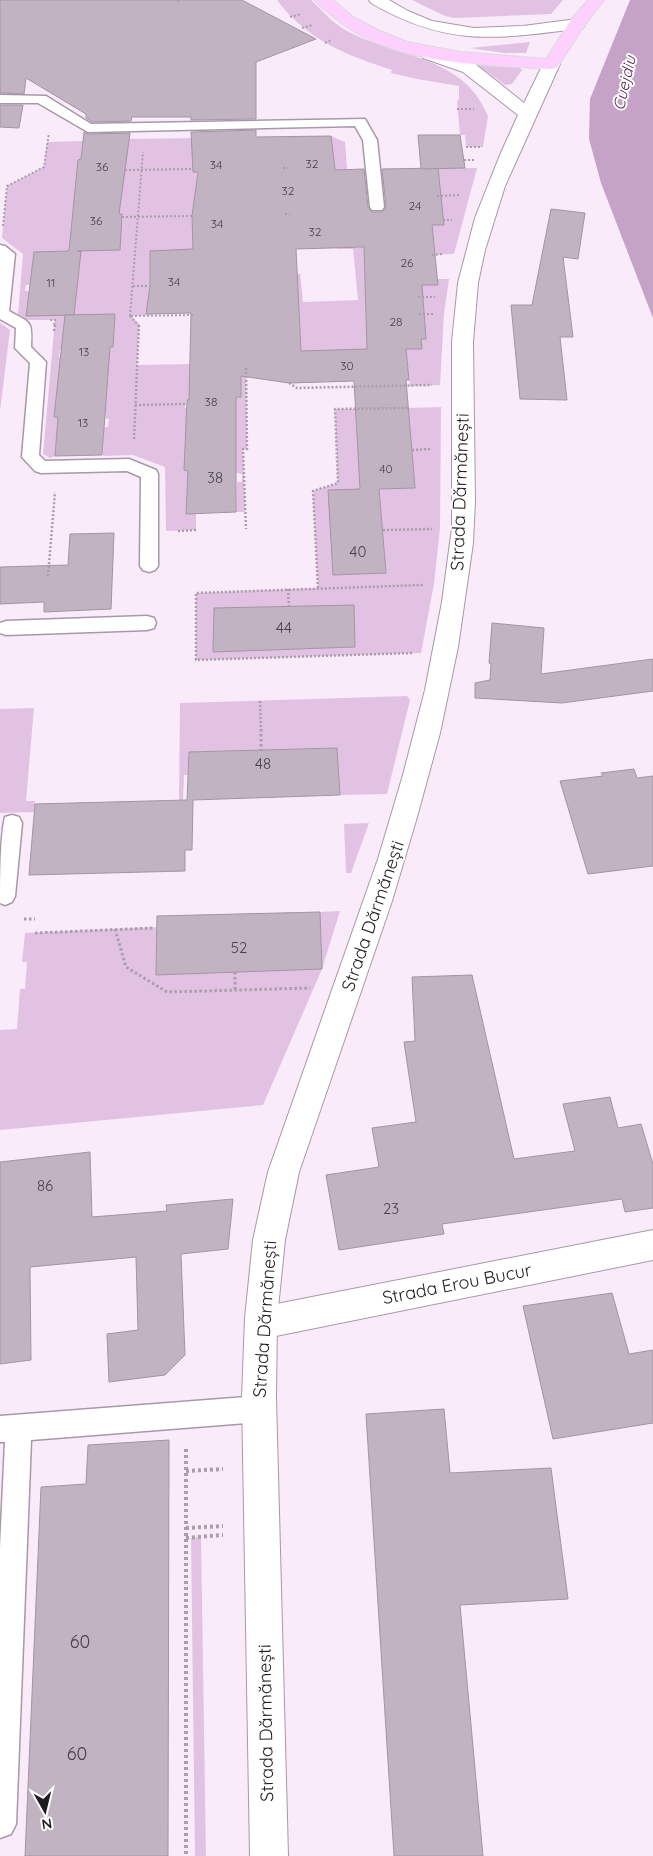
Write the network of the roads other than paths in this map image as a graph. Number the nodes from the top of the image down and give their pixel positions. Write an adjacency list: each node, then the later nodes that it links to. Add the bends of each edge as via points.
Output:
1 (323, 0): 5 (main road, via 358,28)
2 (377, 0): 4 (street, via 409,18 446,31 497,32)
3 (596, 0): 4 (main road, Strada Dărmănești)
4 (577, 24): 6 (main road, Strada Dărmănești)
5 (429, 54): 6 (main road); 8 (street, via 469,68)
6 (551, 64): 8 (street, Strada Dărmănești)
7 (0, 99): 9 (lane, via 41,99 88,128 360,122 370,140)
8 (527, 114): 17 (street, Strada Dărmănești, via 485,219 464,314 463,528 457,584 439,684 399,841 276,1198)
9 (377, 207)
10 (0, 249): 11 (lane, via 8,254 1,313 24,326 23,348 38,362 30,457 41,467 129,464 150,474)
11 (149, 566)
12 (147, 623): 13 (lane)
13 (6, 628)
14 (12, 823): 15 (lane)
15 (6, 896)
16 (653, 1245): 17 (street, Strada Erou Bucur)
17 (261, 1323): 18 (street, Strada Dărmănești)
18 (259, 1410): 19 (lane); 21 (street, Strada Dărmănești)
19 (10, 1428): 20 (lane)
20 (1, 1824)
21 (269, 1856)

